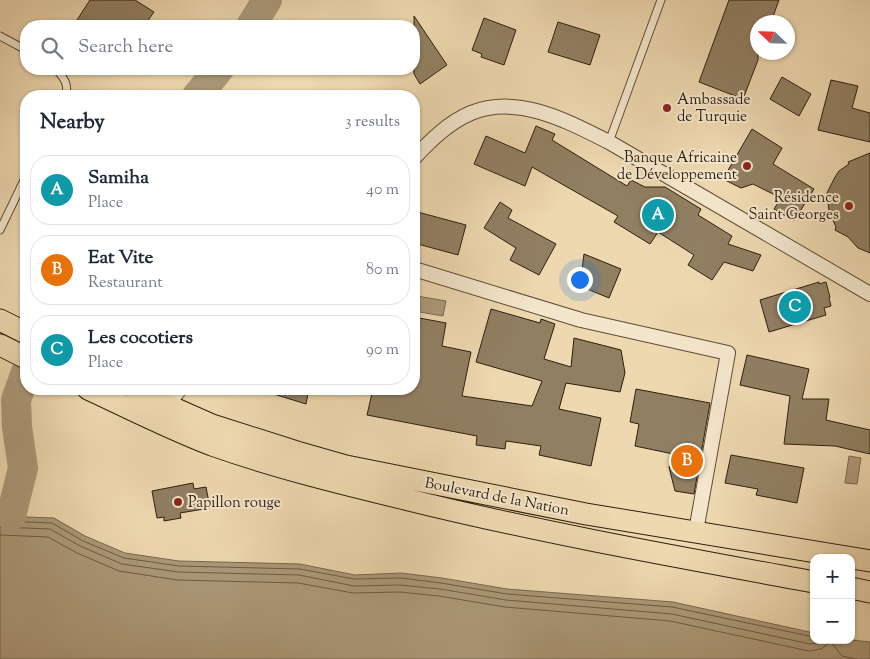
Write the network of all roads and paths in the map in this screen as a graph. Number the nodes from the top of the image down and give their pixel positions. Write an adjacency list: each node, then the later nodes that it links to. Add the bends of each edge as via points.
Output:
1 (661, 0): 6 (lane)
2 (0, 36): 3 (lane)
3 (20, 47)
4 (60, 75): 5 (lane)
5 (66, 90)
6 (609, 142): 7 (street, via 567,120 533,110 492,108 471,113 453,124); 11 (street)
7 (420, 152)
8 (20, 188): 9 (lane)
9 (0, 230)
10 (420, 271): 18 (street, via 582,320 728,353)
11 (870, 294)
12 (0, 320): 13 (main road)
13 (20, 330)
14 (0, 345): 15 (main road)
15 (20, 355)
16 (101, 395): 20 (main road, Boulevard de la Nation, via 212,444 353,487 467,514)
17 (174, 397): 18 (main road, Boulevard de la Nation, via 232,431 346,466 586,514)
18 (696, 531): 19 (main road, Boulevard de la Nation)
19 (870, 561)
20 (810, 581)
21 (855, 589): 22 (main road)
22 (870, 592)

